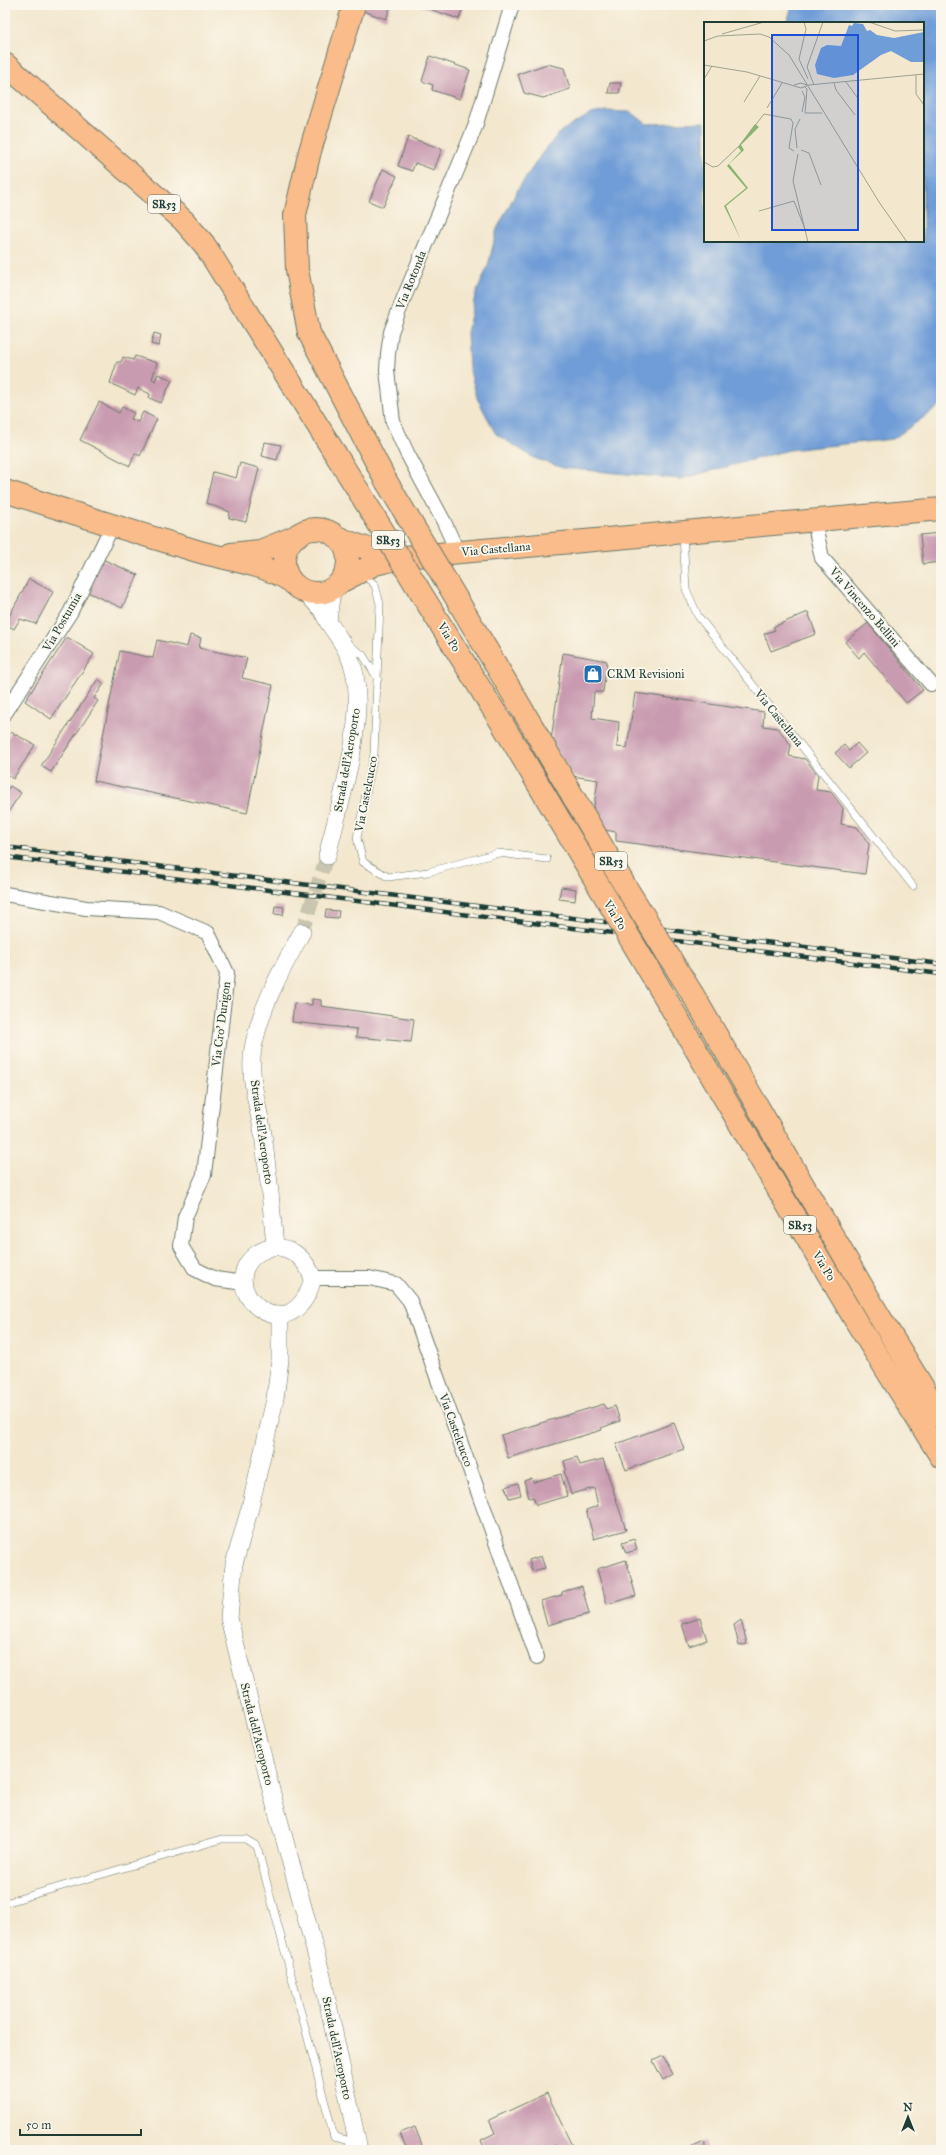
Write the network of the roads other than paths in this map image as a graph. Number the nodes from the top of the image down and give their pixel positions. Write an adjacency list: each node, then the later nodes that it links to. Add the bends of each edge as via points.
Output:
1 (354, 5): 30 (main road, Via Po / SR53, bridge, via 310,151 295,215 296,270 309,333 386,481)
2 (512, 5): 11 (street, Via Rotonda, via 475,127 402,300 391,332 388,354 387,370 394,422)
3 (5, 64): 31 (main road, Via Po / SR53, bridge, via 183,220 204,244 503,725 857,1323)
4 (5, 492): 7 (main road)
5 (941, 509): 6 (main road, Via Castellana)
6 (814, 521): 8 (main road, Via Castellana); 19 (street, Via Vincenzo Bellini, via 822,558)
7 (112, 526): 12 (main road); 20 (street, Via Postumia, via 70,612)
8 (683, 533): 11 (main road, Via Castellana); 23 (lane, Via Castellana, via 686,589 698,616)
9 (297, 536): 10 (main road, via 316,529); 12 (main road, via 260,551); 15 (main road, via 285,552 284,562)
10 (335, 536): 13 (main road, via 375,552); 14 (main road, via 346,552 348,562)
11 (458, 553): 13 (main road, Via Castellana)
12 (211, 555): 15 (main road, via 273,570)
13 (405, 557): 14 (main road, via 375,564)
14 (344, 580): 15 (main road, via 323,593 313,593); 16 (street, via 330,602); 18 (lane, Via Castelcucco, via 363,574 378,591)
15 (297, 585): 16 (street, Strada dell'Aeroporto, via 322,610)
16 (328, 622): 17 (street, Strada dell'Aeroporto)
17 (338, 637): 18 (lane, via 363,655); 21 (street, Strada dell'Aeroporto, via 353,666 357,714 348,768)
18 (378, 679): 22 (lane, Via Castelcucco, via 374,754 357,838 363,862 388,877 428,872 498,853)
19 (931, 684)
20 (5, 713)
21 (327, 856)
22 (547, 859)
23 (913, 886)
24 (5, 894): 28 (street, Via Cro' Durigon, via 86,908 159,912 208,933 227,973 204,1175 185,1217 181,1246 195,1269 215,1279)
25 (302, 932): 26 (street, Strada dell'Aeroporto, via 271,989 253,1045 253,1088 272,1202)
26 (275, 1246): 27 (street, via 292,1250 301,1257); 28 (street, via 258,1253 250,1261)
27 (313, 1278): 29 (street, via 307,1298 300,1306 291,1312); 32 (street, Via Castelcucco, via 369,1278 396,1284 410,1301)
28 (244, 1283): 29 (street, via 246,1294 260,1310)
29 (280, 1314): 34 (street, Strada dell'Aeroporto, via 280,1360 275,1399 250,1508 234,1564 229,1618 272,1794 322,1976)
30 (941, 1417)
31 (941, 1457)
32 (537, 1657)
33 (5, 1903): 34 (lane, via 222,1839 245,1839 257,1846 334,2137 347,2140)
34 (358, 2149)

